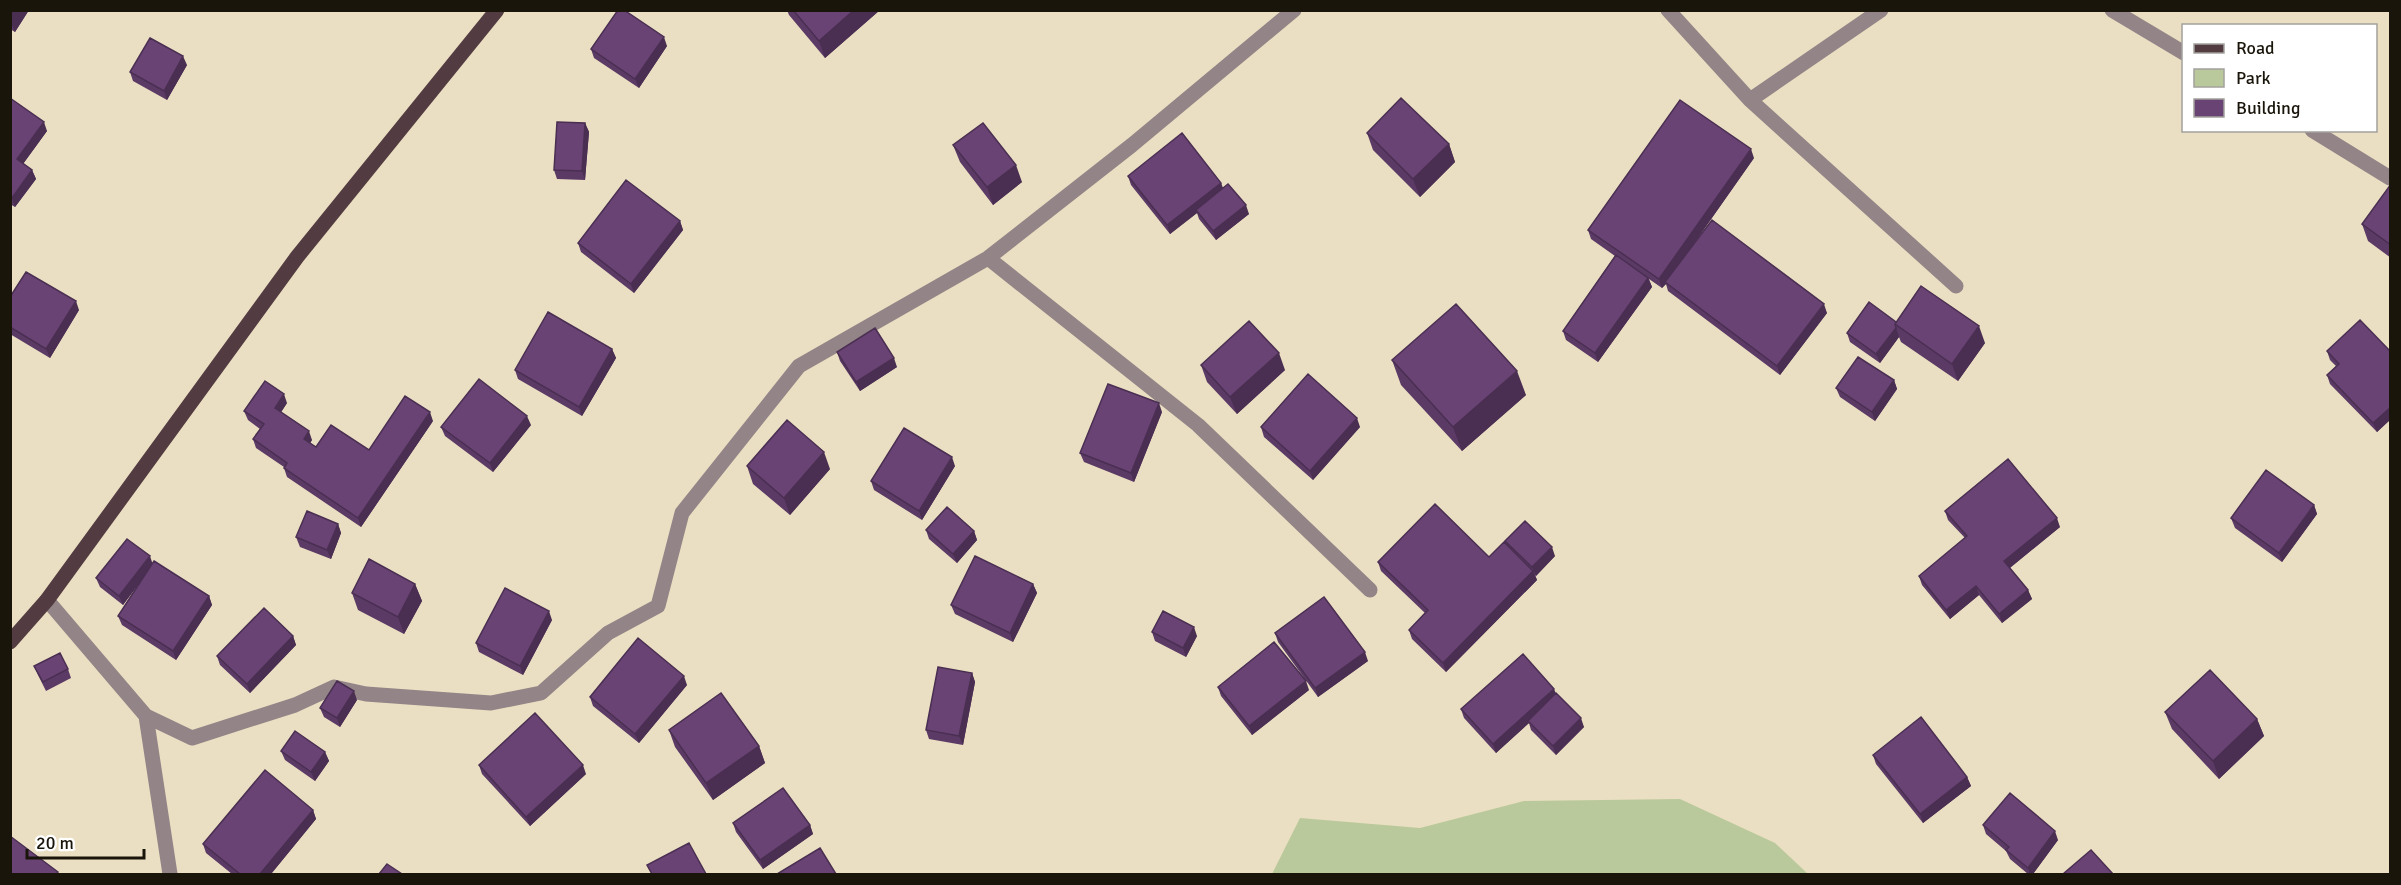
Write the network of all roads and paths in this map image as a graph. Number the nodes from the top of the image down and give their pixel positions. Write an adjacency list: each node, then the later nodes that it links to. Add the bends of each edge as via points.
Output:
1 (497, 10): 13 (main road, via 297,257)
2 (1294, 10): 10 (street)
3 (1668, 10): 7 (street)
4 (1881, 10): 7 (street)
5 (2112, 10): 6 (street)
6 (2182, 52)
7 (1750, 100): 11 (street)
8 (2315, 132): 9 (street)
9 (2391, 178)
10 (988, 258): 12 (street, via 1198,425); 15 (street, via 799,366 682,513 658,606 608,633 541,693 491,703 366,694 334,687 295,705 192,738)
11 (1956, 286)
12 (1370, 590)
13 (47, 600): 14 (main road); 15 (street)
14 (10, 642)
15 (146, 716): 16 (street)
16 (170, 874)

